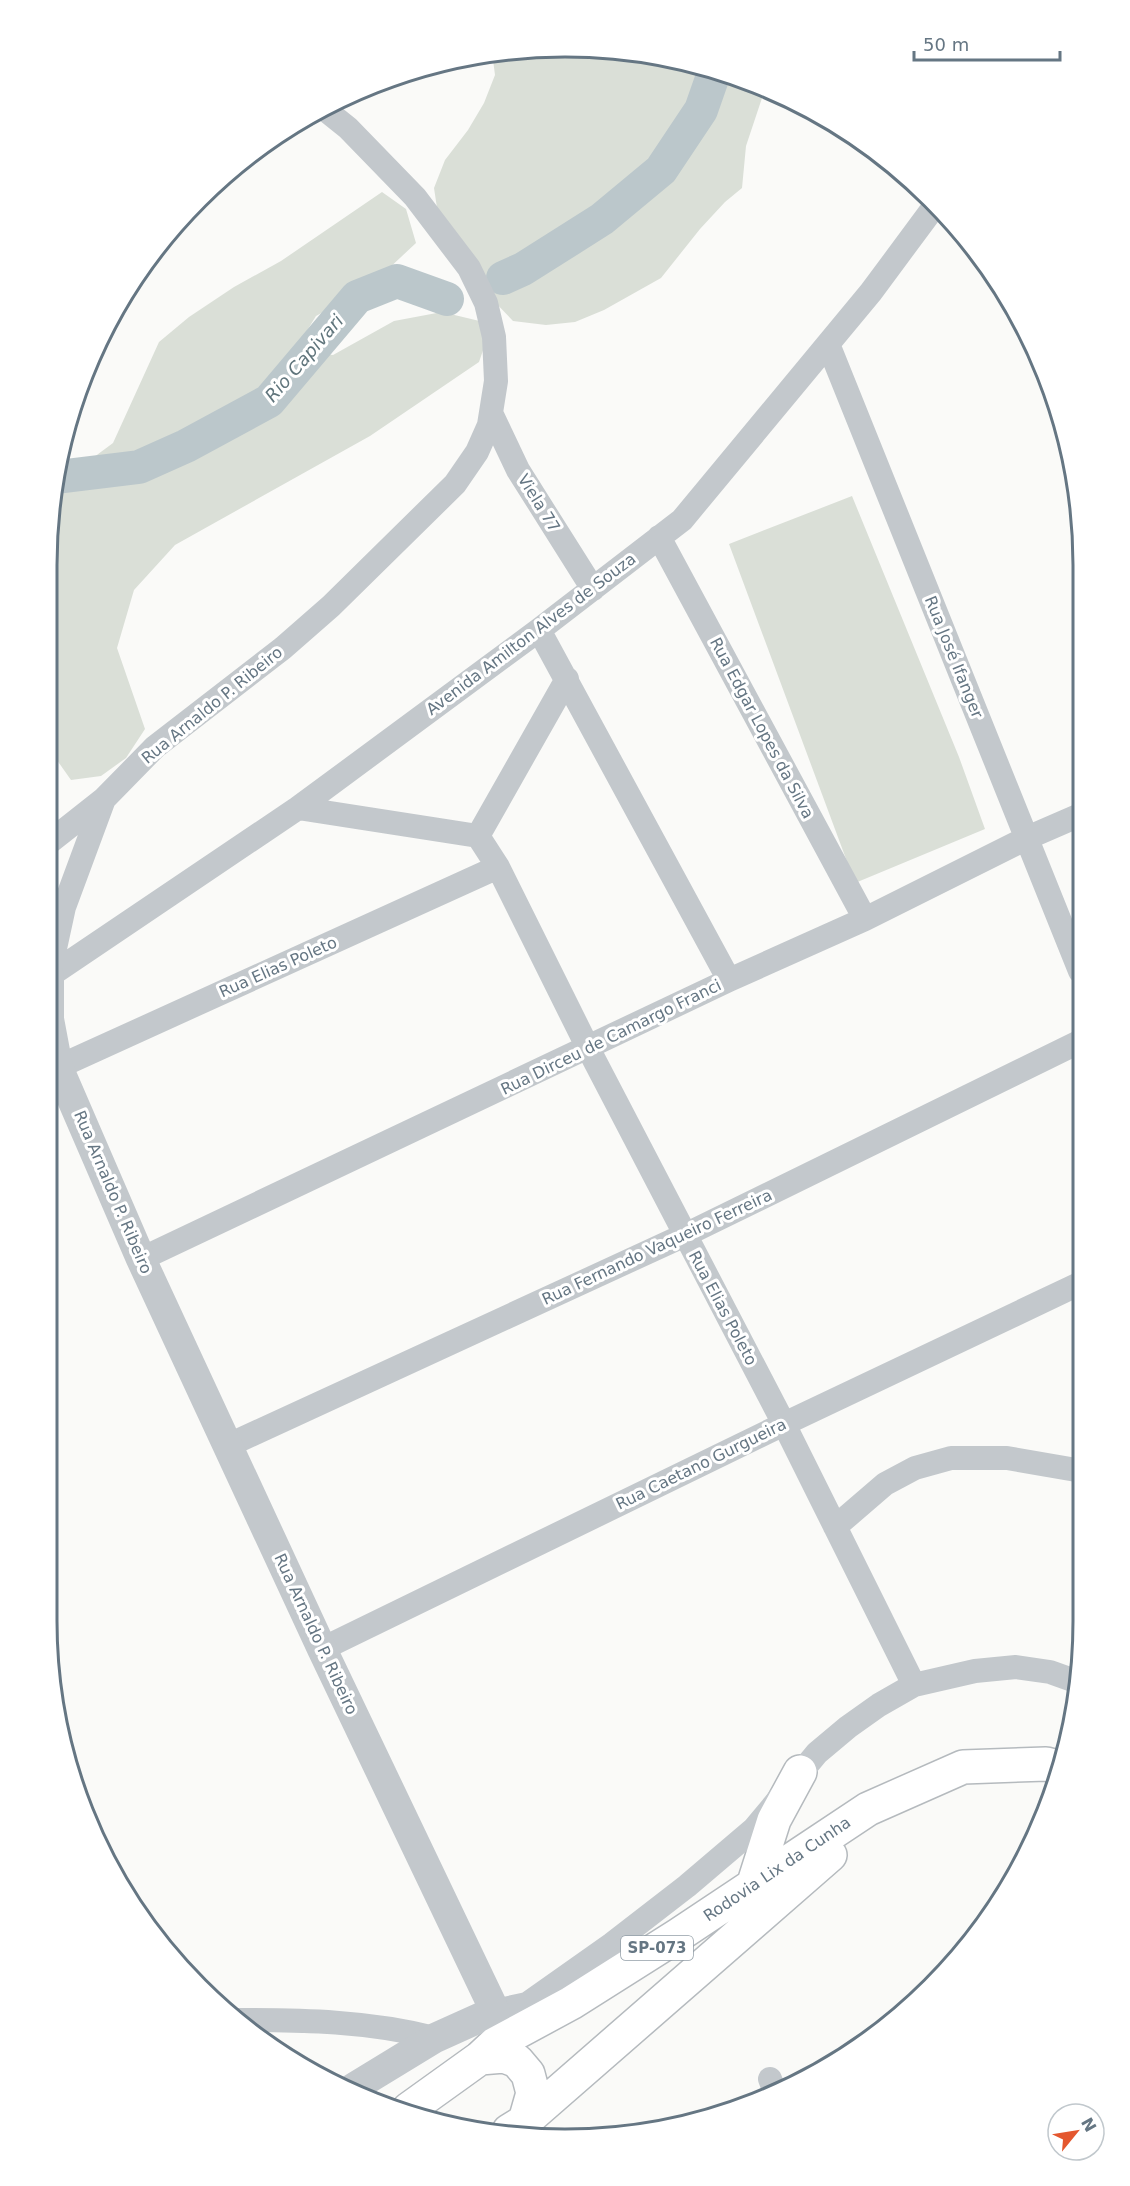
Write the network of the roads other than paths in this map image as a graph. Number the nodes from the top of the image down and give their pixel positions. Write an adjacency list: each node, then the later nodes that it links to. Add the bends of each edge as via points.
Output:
1 (331, 114): 4 (street, Rua Arnaldo P. Ribeiro, via 415,197 470,268 486,303 494,337 496,381)
2 (930, 212): 3 (street, Avenida Amilton Alves de Souza)
3 (828, 344): 5 (street, Avenida Amilton Alves de Souza, via 682,520); 14 (street, Rua José Ifanger)
4 (491, 413): 6 (street, Viela 77, via 518,471); 9 (street, Rua Arnaldo P. Ribeiro, via 477,452 455,484 331,606 155,747)
5 (659, 537): 6 (street, Avenida Amilton Alves de Souza); 16 (street, Rua Edgar Lopes da Silva)
6 (594, 589): 7 (street, Avenida Amilton Alves de Souza)
7 (539, 630): 8 (street); 10 (street, Avenida Amilton Alves de Souza)
8 (567, 679): 13 (street); 20 (street)
9 (104, 799): 12 (street); 17 (street, Rua Arnaldo P. Ribeiro, via 64,908)
10 (298, 808): 13 (street); 19 (street, Avenida Amilton Alves de Souza)
11 (1073, 818): 14 (street, Rua Dirceu de Camargo Franci)
12 (57, 836)
13 (478, 836): 15 (street, Rua Elias Poleto)
14 (1027, 838): 16 (street, Rua Dirceu de Camargo Franci); 18 (street, Rua José Ifanger)
15 (498, 867): 22 (street, Rua Elias Poleto); 24 (street, Rua Elias Poleto)
16 (865, 919): 20 (street, Rua Dirceu de Camargo Franci)
17 (57, 940)
18 (1073, 953)
19 (57, 971)
20 (729, 980): 22 (street, Rua Dirceu de Camargo Franci)
21 (1073, 1045): 25 (street, Rua Fernando Vaqueiro Ferreira)
22 (588, 1048): 25 (street, Rua Elias Poleto); 26 (street, Rua Dirceu de Camargo Franci)
23 (57, 1062): 24 (street, Rua Arnaldo P. Ribeiro)
24 (58, 1067): 26 (street, Rua Arnaldo P. Ribeiro)
25 (686, 1235): 28 (street, Rua Elias Poleto); 29 (street, Rua Fernando Vaqueiro Ferreira)
26 (141, 1258): 29 (street, Rua Arnaldo P. Ribeiro)
27 (1073, 1287): 28 (street, Rua Caetano Gurgueira)
28 (784, 1424): 31 (street, Rua Elias Poleto); 32 (street, Rua Caetano Gurgueira)
29 (229, 1444): 32 (street, Rua Arnaldo P. Ribeiro)
30 (1073, 1469): 31 (street, via 1007,1458 951,1458 915,1468 885,1484)
31 (835, 1527): 34 (street, Rua Elias Poleto)
32 (322, 1649): 39 (street, Rua Arnaldo P. Ribeiro)
33 (1070, 1679): 34 (street, via 1016,1667 975,1671)
34 (914, 1685): 36 (street, via 848,1727)
35 (1052, 1765): 37 (main road, Rodovia Lix da Cunha / SP-073, via 963,1767)
36 (800, 1772): 38 (main road, via 774,1820); 39 (street, via 754,1829 687,1886 527,2004)
37 (907, 1791): 38 (main road, Rodovia Lix da Cunha / SP-073, via 868,1809); 45 (main road, Rodovia Lix da Cunha / SP-073, via 872,1816)
38 (753, 1886): 42 (main road, Rodovia Lix da Cunha / SP-073, via 571,2003 495,2044)
39 (495, 2011): 41 (street)
40 (251, 2020): 41 (street, via 376,2026)
41 (435, 2038): 43 (street)
42 (480, 2058): 44 (main road, Rodovia Lix da Cunha / SP-073); 45 (main road, via 504,2056 517,2061 528,2073 533,2093)
43 (358, 2085)
44 (414, 2106)
45 (517, 2126)

